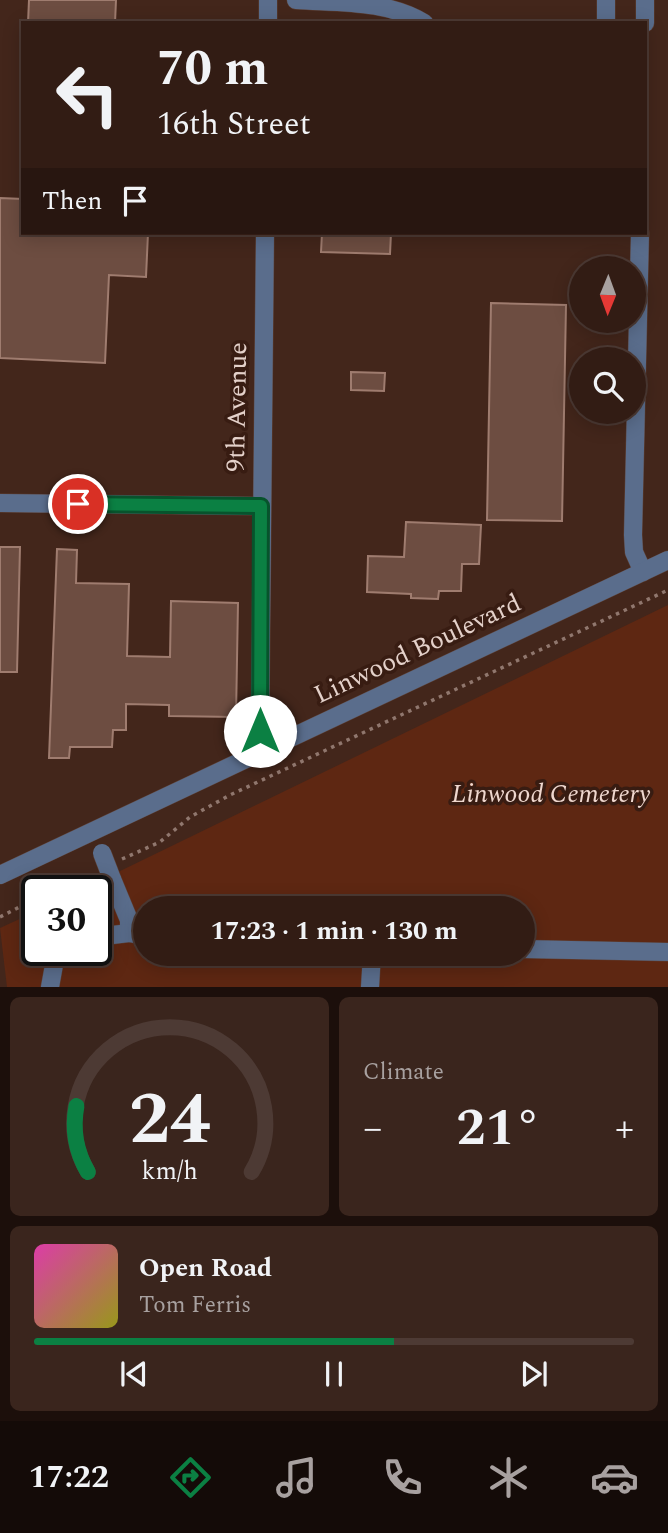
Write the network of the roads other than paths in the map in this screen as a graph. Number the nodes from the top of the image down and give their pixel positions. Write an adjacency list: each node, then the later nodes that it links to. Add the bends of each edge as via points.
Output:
1 (268, 0): 5 (street)
2 (296, 0): 6 (street, via 386,7)
3 (606, 0): 7 (street)
4 (645, 0): 8 (street)
5 (268, 21)
6 (421, 21)
7 (606, 21)
8 (645, 21)
9 (265, 235): 12 (street, 9th Avenue)
10 (640, 235): 14 (street, via 633,535)
11 (0, 503): 12 (street)
12 (261, 506): 15 (street, 9th Avenue, via 260,731)
13 (668, 560): 14 (street, Linwood Boulevard)
14 (643, 572): 15 (street, Linwood Boulevard)
15 (269, 747): 16 (street, Linwood Boulevard)
16 (93, 831): 17 (street, Linwood Boulevard); 18 (street)
17 (0, 875)
18 (133, 928)
19 (133, 935): 20 (street)
20 (112, 936)
21 (535, 949): 22 (street)
22 (668, 952)
23 (54, 966): 25 (street)
24 (371, 966): 26 (street)
25 (50, 987)
26 (370, 987)

